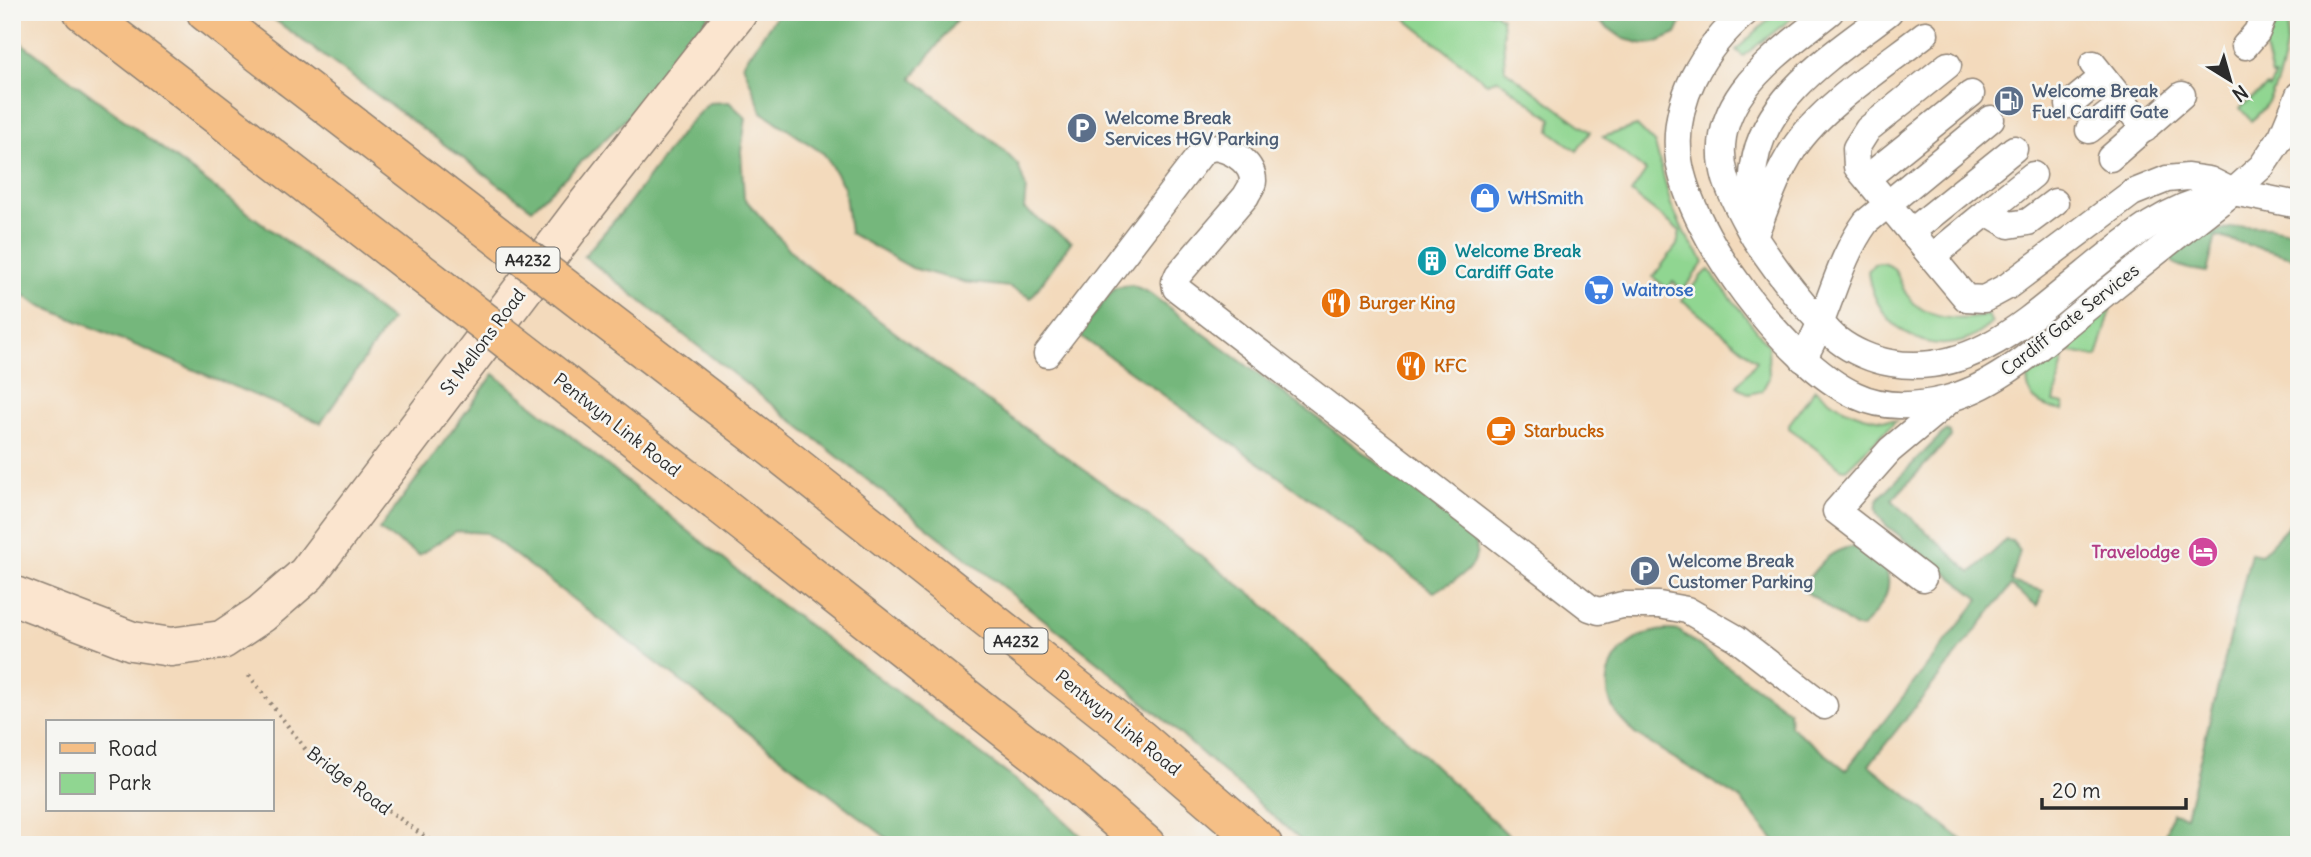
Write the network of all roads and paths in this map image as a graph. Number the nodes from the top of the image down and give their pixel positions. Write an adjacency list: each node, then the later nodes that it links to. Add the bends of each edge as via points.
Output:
1 (83, 12): 40 (main road, Pentwyn Link Road, bridge, via 717,502 1067,777)
2 (206, 12): 41 (main road, Pentwyn Link Road / A4232, bridge, via 765,442 1140,739)
3 (738, 12): 37 (main road, St Mellons Road, via 307,574)
4 (1746, 12): 33 (lane, Cardiff Gate Services, via 1713,47 1686,94 1679,159 1693,205 1720,257 1770,325)
5 (1830, 12): 29 (lane, via 1745,86 1728,115 1722,145 1725,176)
6 (1889, 12): 29 (lane, via 1805,78 1778,110 1760,141 1754,164)
7 (2265, 12): 9 (lane)
8 (1925, 34): 29 (lane, via 1828,111 1794,147)
9 (2245, 46)
10 (1948, 65): 22 (lane, via 1868,129 1857,148 1857,167)
11 (1971, 94): 22 (lane)
12 (2299, 95): 23 (lane, Cardiff Gate Services, via 2282,136 2262,166)
13 (2182, 96): 17 (lane)
14 (2124, 102): 15 (lane, via 2098,70); 17 (lane); 18 (lane)
15 (2069, 104)
16 (1991, 119): 25 (lane)
17 (2145, 129): 20 (lane)
18 (2089, 130)
19 (2014, 149): 28 (lane)
20 (2110, 158)
21 (2033, 175): 27 (lane)
22 (1867, 178): 25 (lane)
23 (2233, 192): 26 (lane); 30 (lane, via 2209,180 2188,177 2147,185 1984,299 1966,298); 31 (lane, via 2202,199 2149,224 2036,313 1961,359 1917,367 1886,362 1838,340); 34 (lane, Cardiff Gate Services, via 2021,360 1982,385)
24 (2055, 202): 27 (lane, via 2028,222 2009,225)
25 (1888, 203): 28 (lane); 31 (lane, via 1851,242)
26 (2299, 205)
27 (1987, 212): 30 (lane)
28 (1911, 232): 30 (lane)
29 (1754, 237): 31 (lane, via 1798,299)
30 (1932, 257)
31 (1821, 322): 33 (lane)
32 (1047, 354): 38 (lane, via 1203,151 1217,147 1231,153 1242,159 1253,183 1178,275 1176,288 1590,608 1659,605 1687,610 1737,638)
33 (1803, 359): 34 (lane, Cardiff Gate Services, via 1833,382 1877,403 1900,406)
34 (1954, 396): 35 (lane, via 1891,450 1836,511)
35 (1923, 578)
36 (12, 595): 37 (main road, via 132,641 171,648)
37 (222, 640): 39 (path, Bridge Road, via 306,750)
38 (1824, 706)
39 (436, 845)
40 (1146, 845)
41 (1263, 845)

